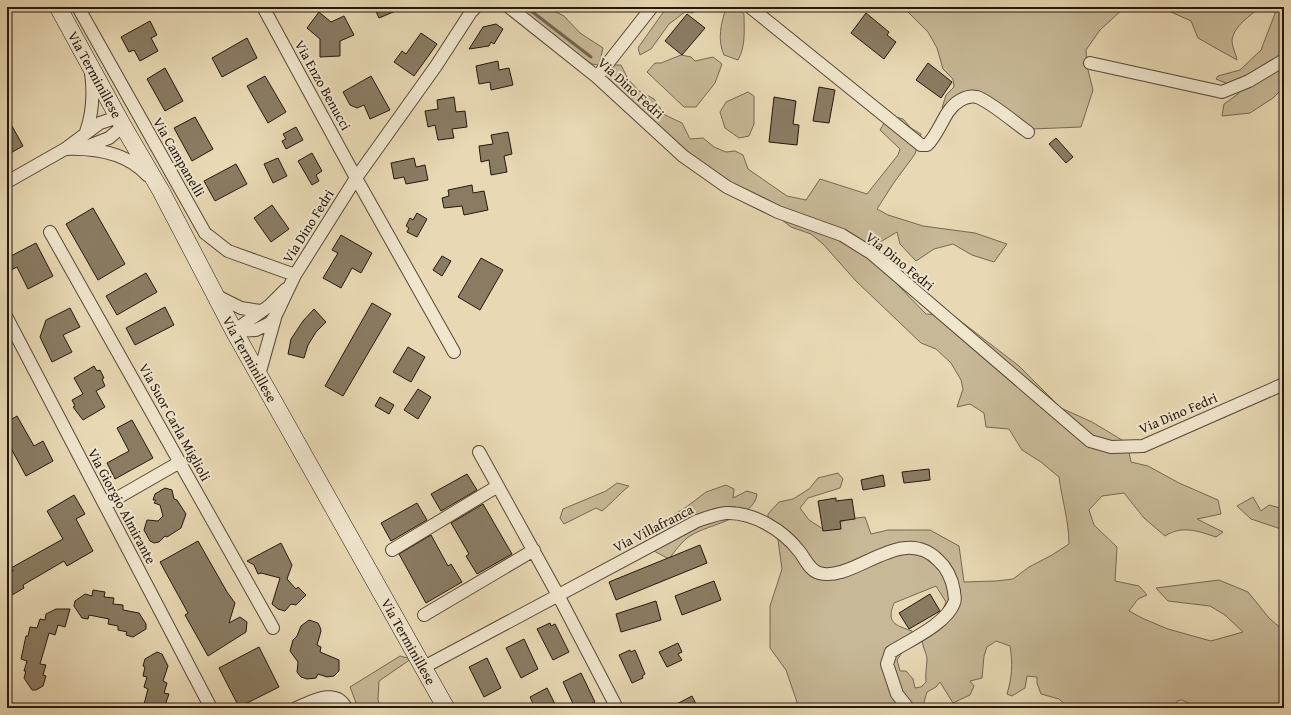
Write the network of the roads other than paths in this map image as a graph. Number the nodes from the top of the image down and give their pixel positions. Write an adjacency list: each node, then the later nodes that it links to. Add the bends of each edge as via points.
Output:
1 (58, 7): 10 (main road, Via Terminillese)
2 (78, 7): 21 (street, Via Campanelli, via 205,233 228,251)
3 (476, 7): 17 (street, Via Dino Fedri)
4 (509, 7): 11 (street, Via Dino Fedri)
5 (652, 7): 11 (street)
6 (750, 7): 14 (street, via 921,145 927,145 932,141 950,109 959,100 968,97 976,97 986,102)
7 (267, 8): 17 (street, Via Enzo Benucci)
8 (1284, 60): 9 (street, via 1249,81 1222,92)
9 (1090, 63)
10 (90, 64): 12 (main road, Via Terminillese); 13 (street, via 93,105)
11 (597, 76): 29 (street, Via Dino Fedri, via 683,156 727,187 778,212 842,235 871,253 1090,441 1111,447 1143,446)
12 (121, 122): 13 (street, via 100,123); 15 (street, via 109,138); 19 (main road, Via Terminillese)
13 (86, 132): 16 (street)
14 (1028, 132)
15 (83, 148): 16 (street); 19 (street, via 101,151 129,161 139,167)
16 (65, 149): 18 (street)
17 (356, 178): 21 (street, Via Dino Fedri); 27 (street, Via Enzo Benucci)
18 (7, 182)
19 (161, 190): 22 (main road, Via Terminillese)
20 (50, 232): 31 (street, Via Suor Carla Miglioli)
21 (293, 280): 23 (street, Via Dino Fedri, via 269,306); 24 (street, Via Dino Fedri)
22 (215, 295): 23 (street, via 241,308); 26 (main road, Via Terminillese)
23 (260, 311): 26 (street, Via Dino Fedri)
24 (276, 315): 26 (street, Via Dino Fedri, via 270,323 256,330); 28 (street, Via Dino Fedri)
25 (7, 318): 33 (street, Via Giorgio Almirante)
26 (234, 331): 28 (main road, Via Terminillese)
27 (454, 352)
28 (259, 375): 39 (main road, Via Terminillese)
29 (1284, 384)
30 (480, 452): 32 (street)
31 (180, 462): 33 (street); 38 (street, Via Suor Carla Miglioli)
32 (498, 486): 34 (street); 35 (street)
33 (105, 505): 40 (street, Via Giorgio Almirante)
34 (392, 550)
35 (534, 550): 36 (street); 37 (street)
36 (558, 595): 39 (street, Via Villafranca); 44 (street); 45 (street, Via Villafranca, via 696,521 725,513 758,519 776,529 793,544 811,569 819,573 837,574 876,556 903,549 925,551 941,562 952,580 955,602 946,618 891,652 886,664 897,694)
37 (424, 615)
38 (273, 628)
39 (424, 667): 43 (main road, Via Terminillese)
40 (211, 708)
41 (296, 708): 42 (street, via 329,696 338,699)
42 (346, 708)
43 (446, 708)
44 (617, 708)
45 (908, 708)

